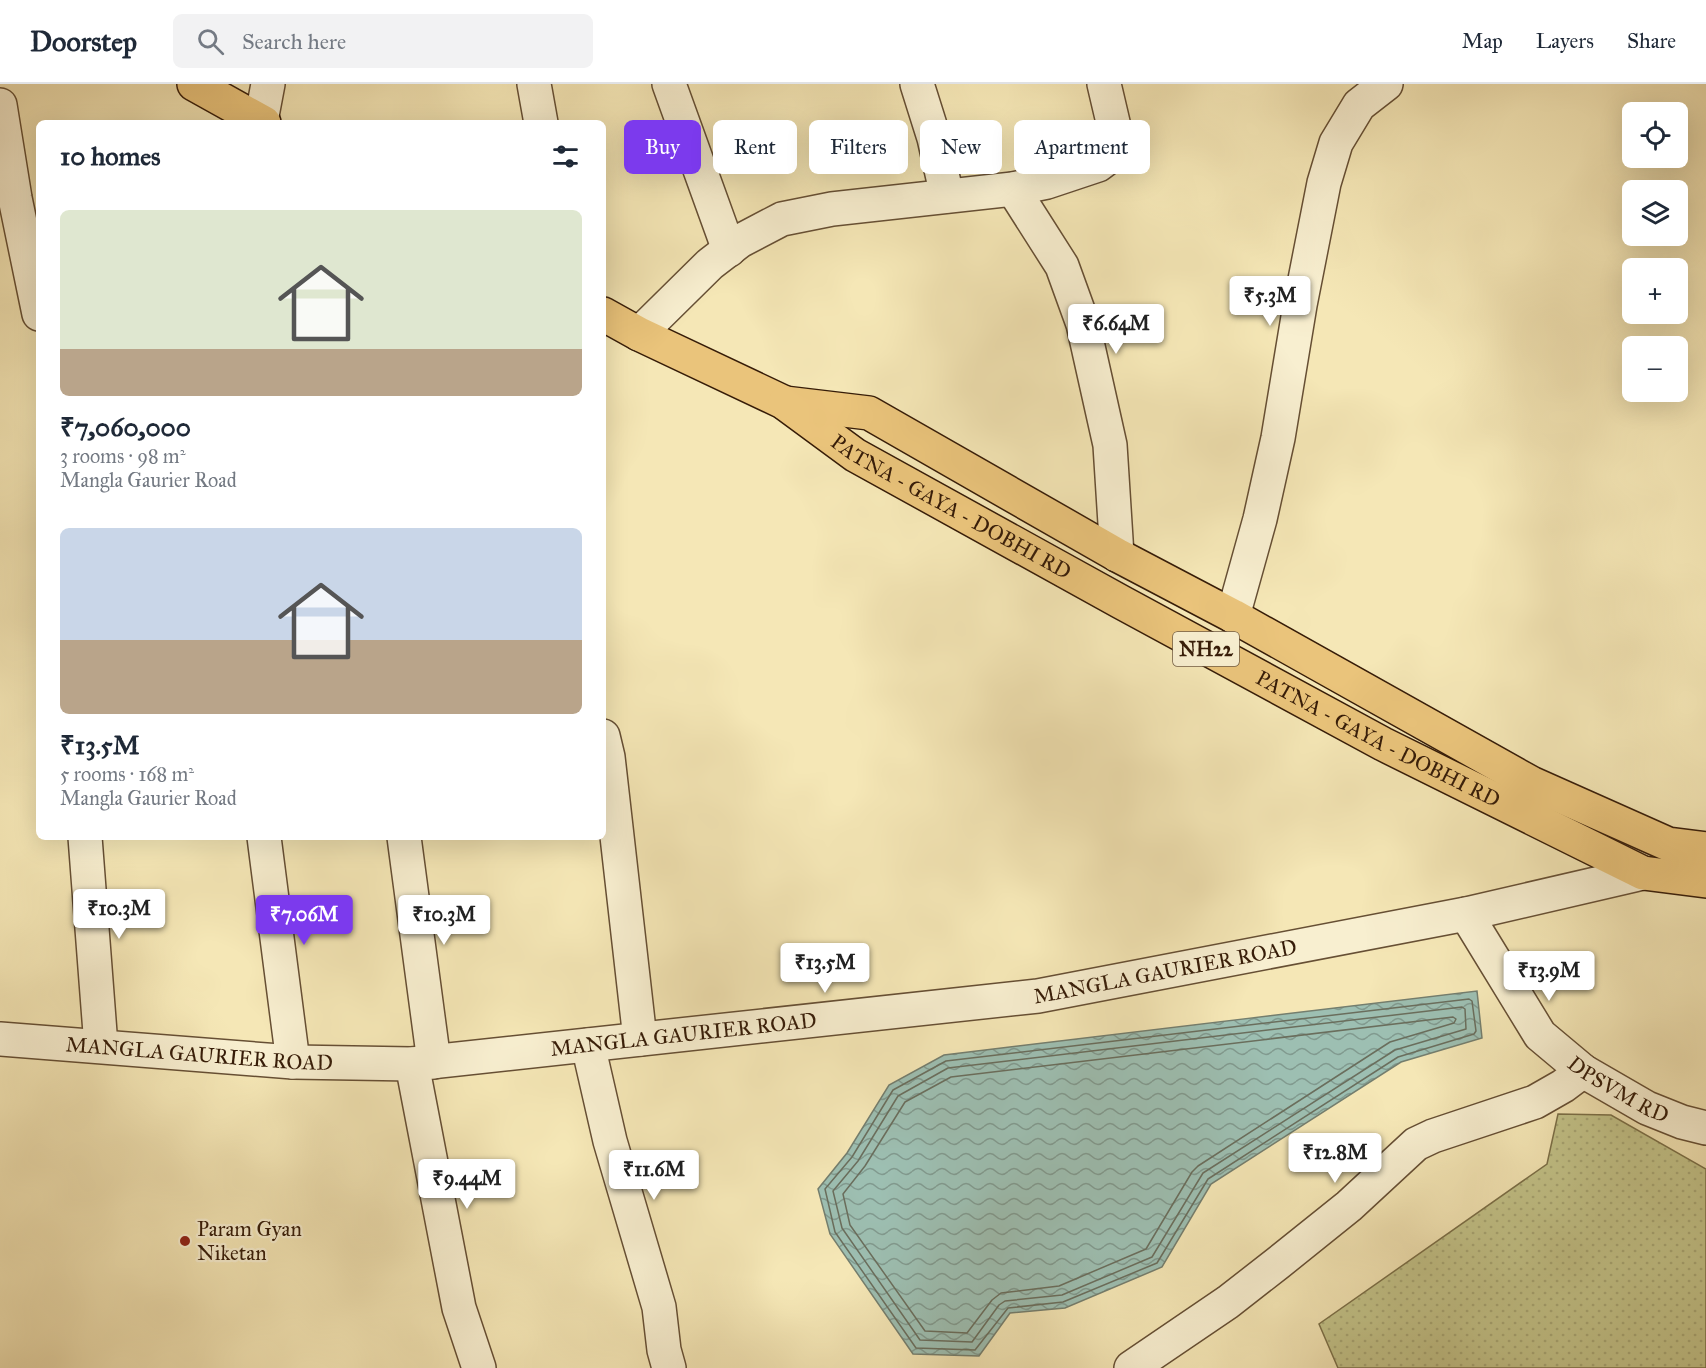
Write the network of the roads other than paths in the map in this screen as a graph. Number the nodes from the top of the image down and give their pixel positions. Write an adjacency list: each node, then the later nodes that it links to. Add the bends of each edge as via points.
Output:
1 (194, 84): 9 (main road)
2 (268, 84): 10 (street)
3 (534, 84): 11 (street)
4 (669, 84): 14 (street)
5 (917, 84): 13 (street)
6 (1104, 84): 12 (street, via 1116,135 1114,153 1098,165)
7 (1386, 84): 20 (street, via 1359,105 1336,143 1330,163 1275,450)
8 (0, 105): 15 (street)
9 (258, 120)
10 (262, 120)
11 (540, 120)
12 (1013, 189): 13 (street); 19 (street, via 1062,266 1083,324 1110,446)
13 (947, 196): 14 (street, via 832,209 782,219)
14 (729, 250): 17 (street)
15 (36, 300)
16 (606, 316): 17 (main road, PATNA - GAYA - DOBHI RD)
17 (639, 334): 18 (main road, PATNA - GAYA - DOBHI RD)
18 (783, 402): 19 (main road, PATNA - GAYA - DOBHI RD / NH22, via 868,413); 26 (main road, PATNA - GAYA - DOBHI RD / NH22, via 855,455 1121,602 1383,744)
19 (1118, 555): 20 (main road, PATNA - GAYA - DOBHI RD / NH22)
20 (1233, 616): 25 (main road, PATNA - GAYA - DOBHI RD / NH22, via 1531,783 1668,844)
21 (606, 749): 30 (street)
22 (85, 840): 32 (street)
23 (264, 840): 33 (street)
24 (404, 840): 34 (street)
25 (1706, 849)
26 (1643, 873): 27 (main road, PATNA - GAYA - DOBHI RD / NH22); 28 (street, MANGLA GAURIER ROAD)
27 (1706, 881)
28 (1466, 914): 30 (street, MANGLA GAURIER ROAD, via 1038,996); 35 (street, DPSVM RD, via 1540,1035)
29 (0, 1039): 32 (street, MANGLA GAURIER ROAD)
30 (640, 1040): 31 (street, MANGLA GAURIER ROAD)
31 (588, 1045): 34 (street, MANGLA GAURIER ROAD); 38 (street, via 610,1141 659,1307)
32 (101, 1046): 33 (street, MANGLA GAURIER ROAD)
33 (293, 1062): 34 (street, MANGLA GAURIER ROAD)
34 (423, 1063): 37 (street, via 459,1308)
35 (1583, 1071): 36 (street, DPSVM RD, via 1647,1108); 39 (street, via 1535,1102 1416,1144 1349,1206 1278,1263)
36 (1706, 1128)
37 (479, 1368)
38 (669, 1368)
39 (1131, 1368)

